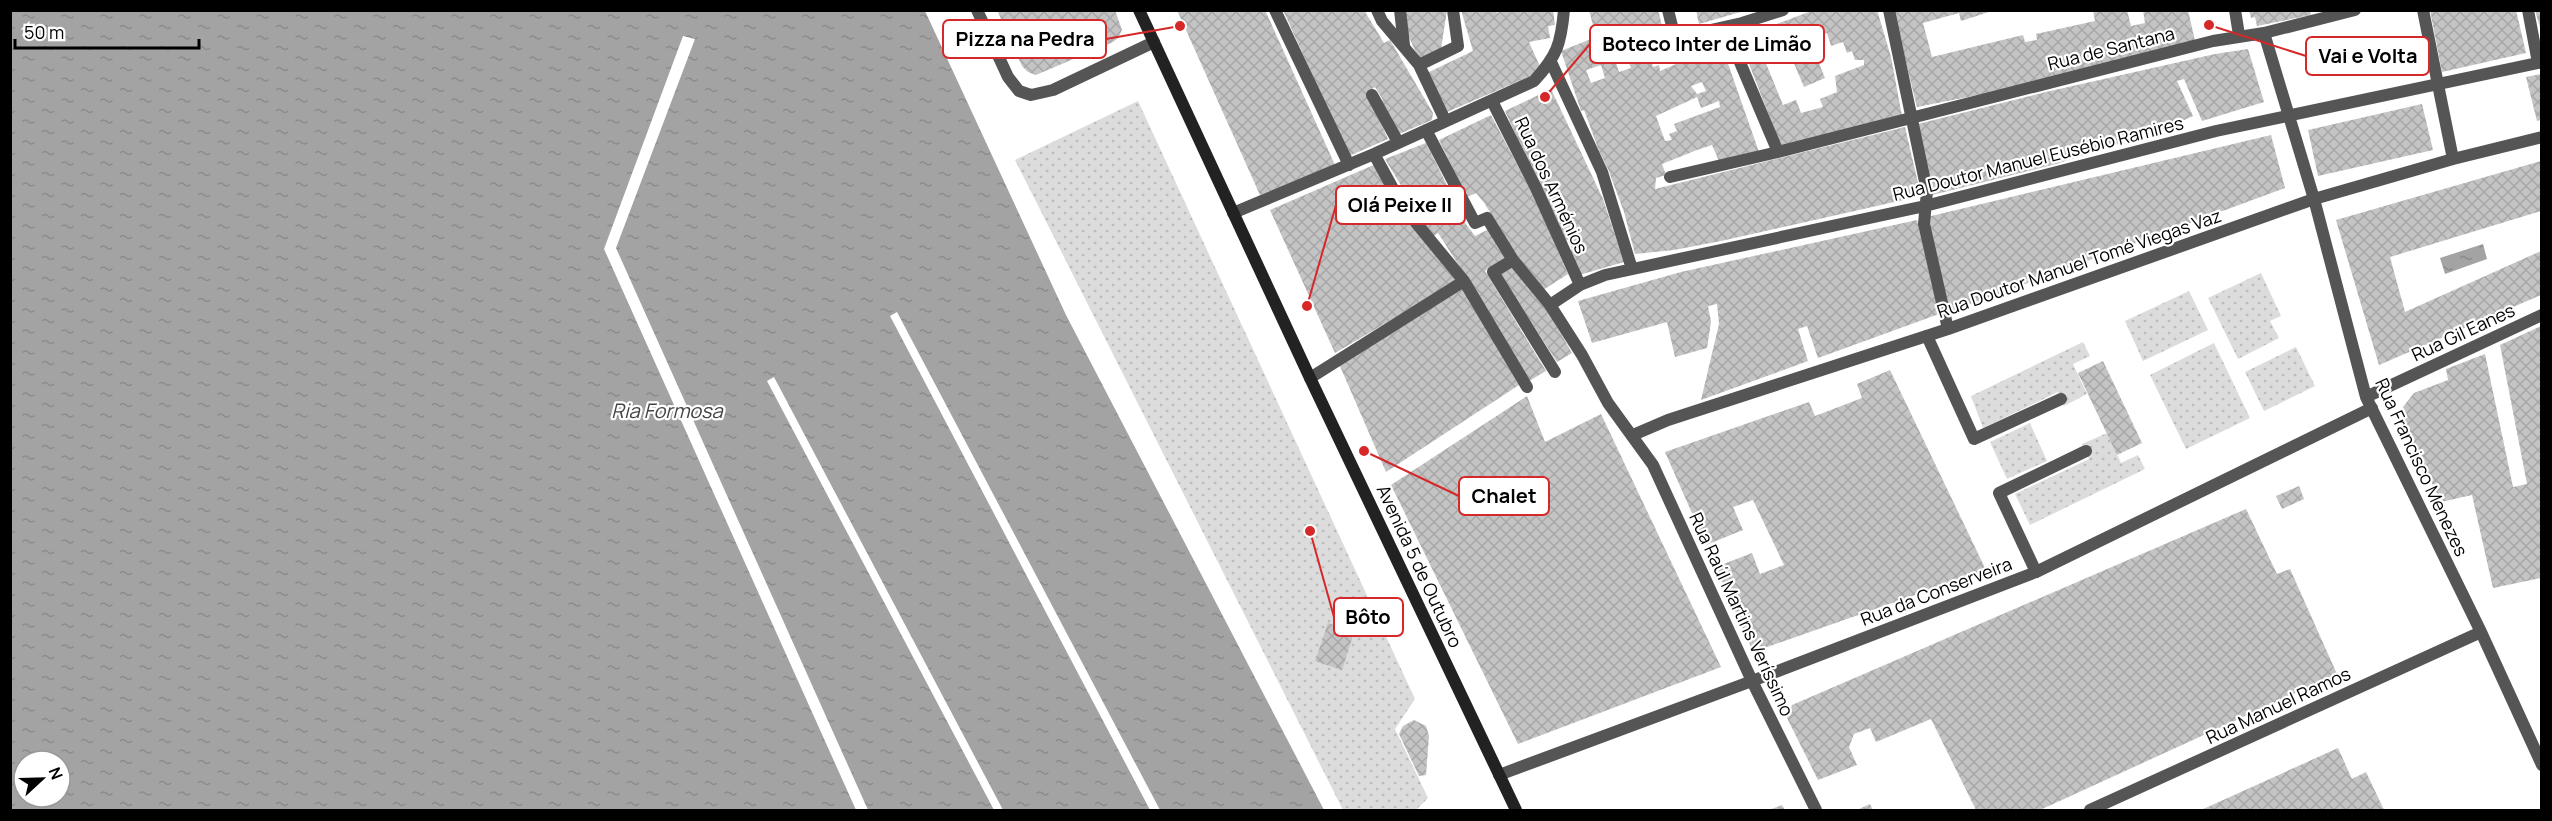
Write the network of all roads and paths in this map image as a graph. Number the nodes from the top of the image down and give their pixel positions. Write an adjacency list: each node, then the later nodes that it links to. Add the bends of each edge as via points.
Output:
1 (977, 10): 19 (street, via 1008,77 1019,91 1031,95 1053,90)
2 (1139, 10): 19 (main road, Avenida 5 de Outubro)
3 (1275, 10): 36 (street)
4 (1377, 10): 20 (street)
5 (1400, 10): 20 (street)
6 (1453, 10): 23 (street, via 1458,46)
7 (1564, 10): 21 (street, via 1562,33)
8 (1668, 10): 16 (street, via 1675,38)
9 (1889, 10): 27 (street)
10 (2235, 10): 18 (street)
11 (2355, 10): 15 (street, Rua de Santana)
12 (2423, 10): 24 (street)
13 (2528, 10): 22 (street)
14 (1777, 11): 16 (street)
15 (2320, 15): 17 (street, Rua de Santana)
16 (1725, 27): 33 (street)
17 (2264, 33): 18 (street, Rua de Santana); 28 (street, Rua Francisco Menezes)
18 (2239, 35): 27 (street, Rua de Santana)
19 (1154, 42): 40 (main road, Avenida 5 de Outubro)
20 (1404, 45): 23 (street)
21 (1551, 62): 26 (street, via 1534,81); 42 (street, via 1602,172)
22 (2540, 63): 24 (street, Rua Doutor Manuel Eusébio Ramires)
23 (1419, 65): 29 (street)
24 (2438, 86): 28 (street, Rua Doutor Manuel Eusébio Ramires); 35 (street)
25 (1372, 95): 32 (street)
26 (1492, 102): 29 (street); 44 (street, Rua dos Arménios)
27 (1911, 117): 33 (street, Rua de Santana); 39 (street, via 1927,191)
28 (2288, 117): 38 (street, Rua Francisco Menezes); 39 (street, Rua Doutor Manuel Eusébio Ramires, via 2216,131)
29 (1445, 120): 30 (street)
30 (1426, 130): 32 (street); 41 (street, Rua Raúl Martins Veríssimo, via 1475,223 1487,218)
31 (2541, 137): 35 (street, Rua Doutor Manuel Tomé Viegas Vaz)
32 (1398, 142): 34 (street)
33 (1778, 152): 37 (street, Rua de Santana)
34 (1374, 154): 36 (street); 43 (street, via 1403,207)
35 (2453, 159): 38 (street, Rua Doutor Manuel Tomé Viegas Vaz)
36 (1349, 165): 40 (street)
37 (1670, 177)
38 (2314, 199): 47 (street, Rua Doutor Manuel Tomé Viegas Vaz); 53 (street, Rua Francisco Menezes)
39 (1925, 206): 42 (street, Rua Doutor Manuel Eusébio Ramires); 47 (street, via 1924,224)
40 (1233, 213): 50 (main road, Avenida 5 de Outubro)
41 (1513, 260): 45 (street, Rua Raúl Martins Veríssimo); 49 (street, via 1493,272)
42 (1632, 269): 44 (street, Rua Doutor Manuel Eusébio Ramires)
43 (1464, 281): 50 (street); 51 (street)
44 (1580, 285): 45 (street, Rua Doutor Manuel Eusébio Ramires)
45 (1550, 304): 54 (street, Rua Raúl Martins Veríssimo, via 1608,403)
46 (2541, 315): 53 (street, Rua Gil Eanes)
47 (1948, 329): 48 (street, Rua Doutor Manuel Tomé Viegas Vaz)
48 (1927, 336): 52 (street, via 1974,439); 54 (street, Rua Doutor Manuel Tomé Viegas Vaz, via 1668,420)
49 (1555, 372)
50 (1310, 378): 60 (main road, Avenida 5 de Outubro)
51 (1527, 387)
52 (2061, 399)
53 (2369, 403): 56 (street, Rua da Conserveira); 57 (street, Rua Francisco Menezes)
54 (1633, 435): 58 (street, Rua Raúl Martins Veríssimo, via 1653,465)
55 (2086, 452): 56 (street, via 1999,493)
56 (2036, 572): 58 (street, Rua da Conserveira)
57 (2481, 632): 59 (street, Rua Francisco Menezes); 63 (street, Rua Manuel Ramos)
58 (1752, 681): 60 (street, Rua da Conserveira); 62 (street, Rua Raúl Martins Veríssimo)
59 (2541, 765)
60 (1499, 775): 61 (main road, Avenida 5 de Outubro)
61 (1516, 810)
62 (1816, 810)
63 (2090, 810)

